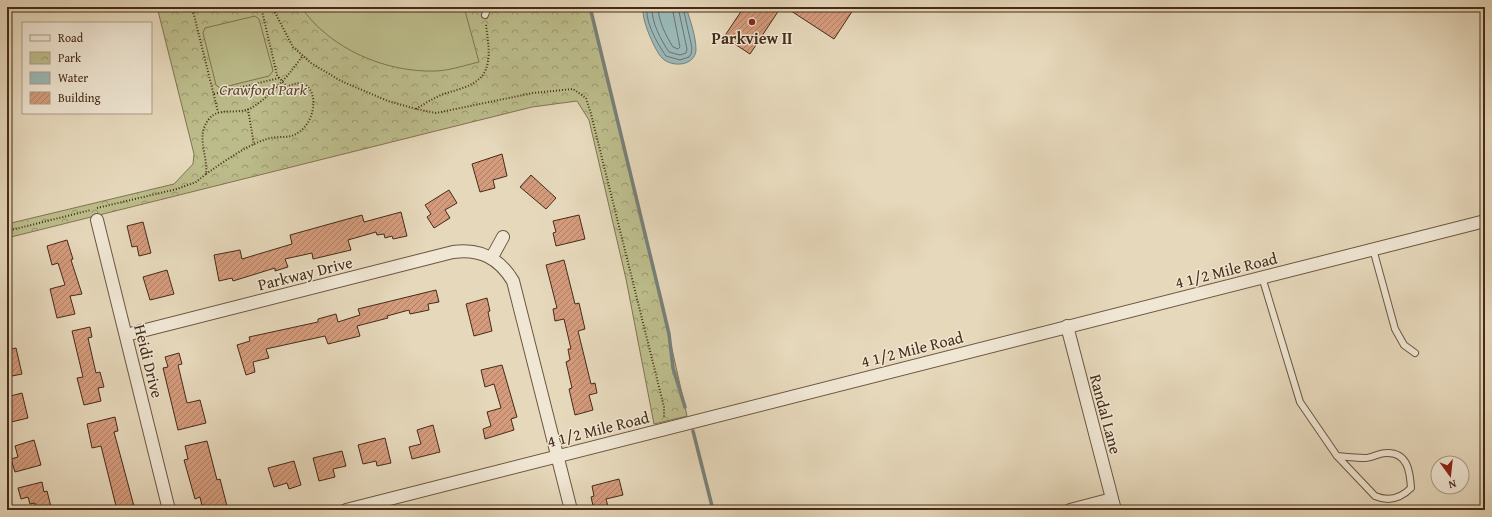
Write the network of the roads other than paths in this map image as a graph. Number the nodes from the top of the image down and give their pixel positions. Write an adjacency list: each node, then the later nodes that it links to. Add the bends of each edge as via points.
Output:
1 (488, 7): 2 (lane)
2 (485, 15)
3 (97, 220): 10 (street, Heidi Drive)
4 (1485, 221): 6 (street, 4 1/2 Mile Road)
5 (503, 237): 7 (street)
6 (1373, 249): 8 (street, 4 1/2 Mile Road); 11 (lane, via 1395,329 1404,345)
7 (492, 257): 10 (street, Parkway Drive, via 465,250 453,252); 12 (street, via 506,269 515,285)
8 (1262, 277): 9 (street, 4 1/2 Mile Road); 13 (lane, via 1300,402)
9 (1067, 326): 12 (street, 4 1/2 Mile Road); 14 (street, Randal Lane)
10 (126, 335): 15 (street, Heidi Drive)
11 (1415, 353)
12 (558, 456): 16 (street, 4 1/2 Mile Road); 17 (street)
13 (1337, 456): 13 (lane, via 1375,496 1383,500 1403,497 1411,488 1407,462 1396,455 1387,453 1367,458)
14 (1113, 504): 18 (street)
15 (169, 510)
16 (346, 510)
17 (571, 510)
18 (1070, 510)

